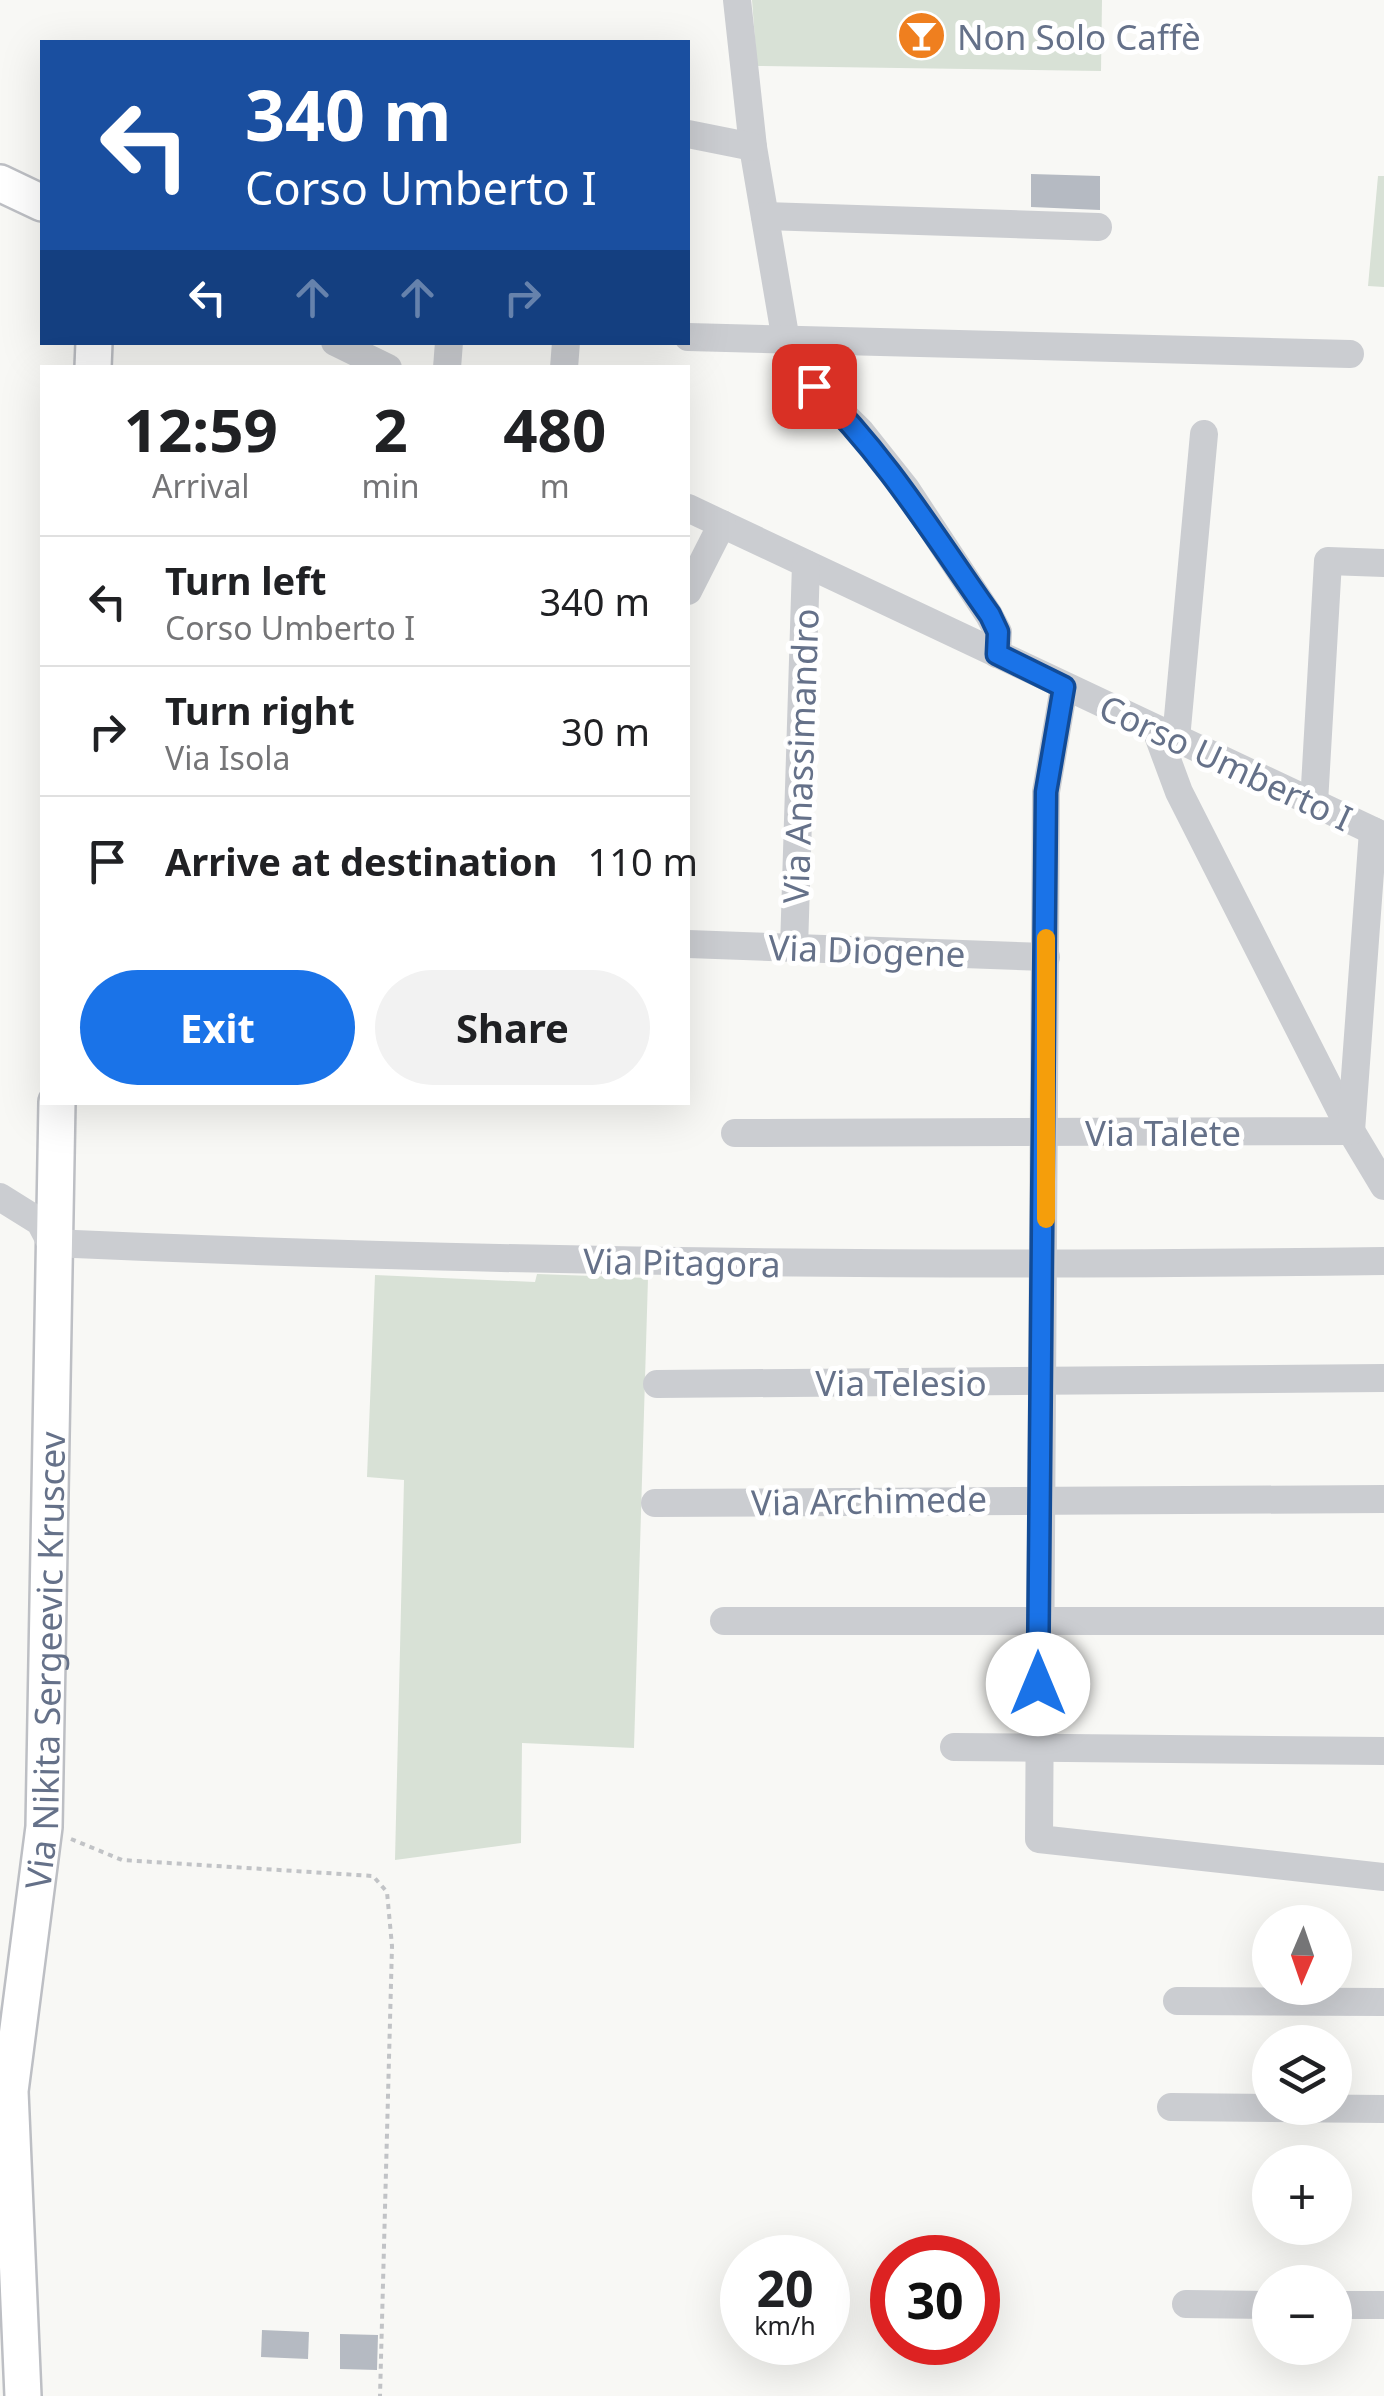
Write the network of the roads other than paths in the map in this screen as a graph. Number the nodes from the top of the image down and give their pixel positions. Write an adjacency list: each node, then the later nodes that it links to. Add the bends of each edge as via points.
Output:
1 (737, 0): 3 (street)
2 (690, 134): 3 (street)
3 (753, 147): 6 (street)
4 (0, 182): 5 (main road)
5 (40, 202)
6 (765, 216): 7 (street); 9 (street)
7 (1098, 227)
8 (690, 337): 9 (street)
9 (786, 341): 11 (street); 19 (street, via 814,386 906,488 990,615)
10 (341, 345): 12 (street)
11 (1350, 354)
12 (382, 365)
13 (1204, 434): 21 (street)
14 (690, 509): 15 (street, Corso Umberto I)
15 (722, 524): 17 (street, Corso Umberto I); 18 (street)
16 (1384, 563): 22 (street, via 1328,561)
17 (806, 564): 19 (street, Corso Umberto I); 25 (street, Via Anassimandro)
18 (690, 587)
19 (997, 654): 20 (street, Corso Umberto I)
20 (1064, 687): 21 (street, Corso Umberto I); 26 (street, via 1046,792)
21 (1166, 734): 22 (street, Corso Umberto I); 28 (street, via 1179,792)
22 (1314, 803): 23 (street, Corso Umberto I)
23 (1379, 833): 28 (street)
24 (690, 944): 25 (street, Via Diogene)
25 (794, 948): 26 (street, Via Diogene)
26 (1046, 957): 29 (street)
27 (56, 1105): 33 (main road, Via Nikita Sergeevic Kruscev)
28 (1351, 1131): 29 (street, Via Talete); 31 (street)
29 (1046, 1133): 30 (street, Via Talete); 35 (street)
30 (735, 1134)
31 (1384, 1186)
32 (0, 1197): 33 (street, via 40,1222)
33 (51, 1243): 35 (street, Via Pitagora, via 356,1257); 57 (main road, Via Nikita Sergeevic Kruscev, via 44,1827 10,2091)
34 (1384, 1260): 35 (street, Via Pitagora)
35 (1044, 1265): 37 (street)
36 (1384, 1378): 37 (street, Via Telesio)
37 (1040, 1381): 38 (street, Via Telesio); 39 (street)
38 (657, 1384)
39 (1039, 1498): 40 (street, Via Archimede); 41 (street, Via Archimede); 42 (street)
40 (1384, 1498)
41 (654, 1502)
42 (1038, 1619): 43 (street); 44 (street); 46 (street)
43 (1384, 1621)
44 (724, 1622)
45 (954, 1746): 46 (street)
46 (1038, 1748): 47 (street); 48 (street, via 1039,1840)
47 (1384, 1751)
48 (1384, 1877)
49 (1177, 2001): 50 (street)
50 (1384, 2002)
51 (1171, 2108): 52 (street)
52 (1384, 2109)
53 (1186, 2304): 54 (street)
54 (1252, 2305)
55 (1352, 2305): 56 (street)
56 (1384, 2305)
57 (23, 2396)

